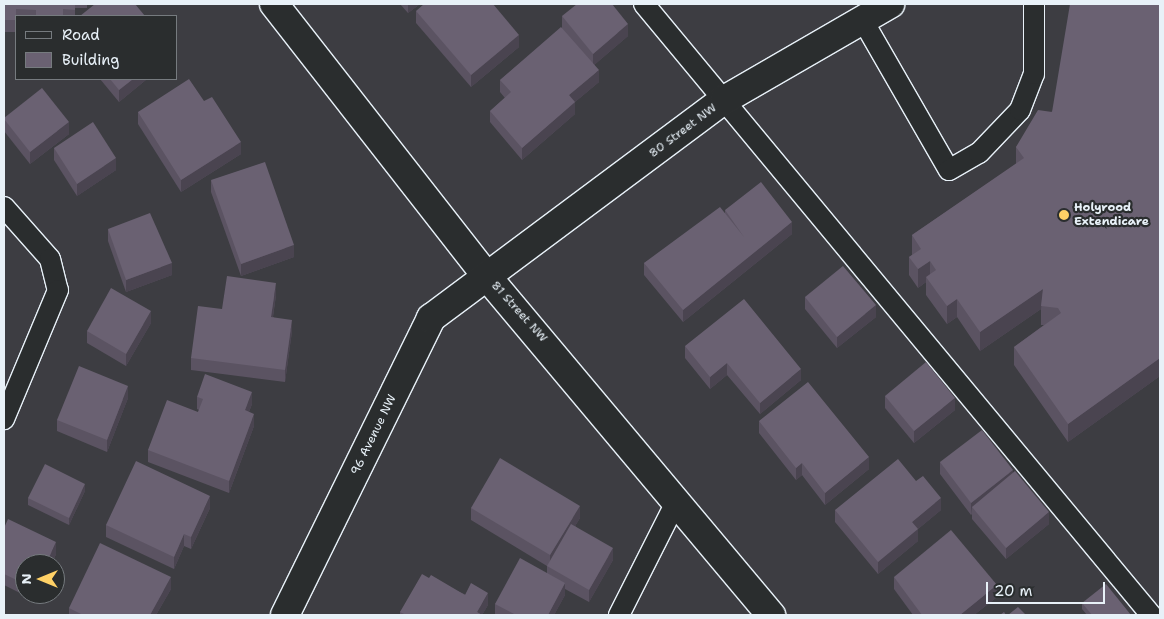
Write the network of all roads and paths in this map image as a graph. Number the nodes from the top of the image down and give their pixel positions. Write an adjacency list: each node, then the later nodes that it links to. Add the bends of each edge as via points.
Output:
1 (274, 4): 8 (street, 81 Street NW)
2 (644, 4): 6 (lane)
3 (890, 4): 5 (street, 80 Street NW)
4 (1034, 4): 5 (lane, via 1034,74 1020,110 979,153 949,170)
5 (862, 19): 6 (street, 80 Street NW)
6 (724, 100): 8 (street, 80 Street NW); 14 (lane)
7 (4, 207): 9 (lane, via 50,259 58,290)
8 (489, 278): 10 (street, 81 Street NW); 11 (street, 96 Avenue NW, via 431,318)
9 (4, 419)
10 (677, 500): 12 (lane); 13 (street, 81 Street NW)
11 (285, 615)
12 (619, 615)
13 (771, 615)
14 (1151, 615)

